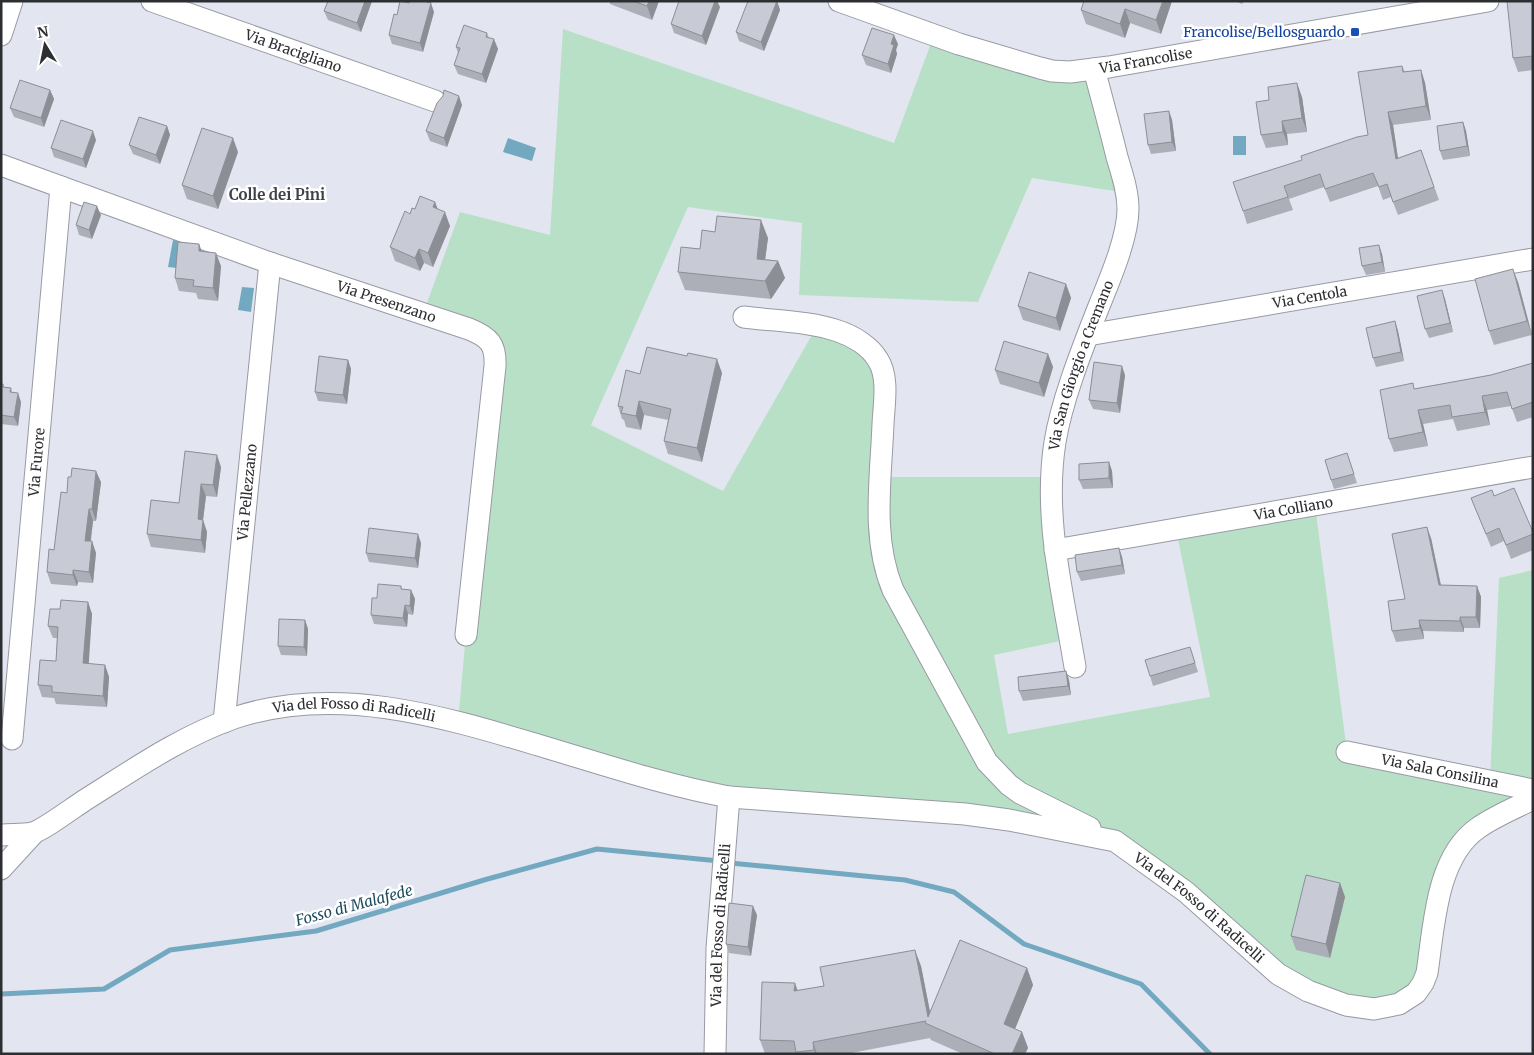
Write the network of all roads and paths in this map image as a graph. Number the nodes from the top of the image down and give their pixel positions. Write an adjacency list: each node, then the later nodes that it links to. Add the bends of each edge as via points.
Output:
1 (12, 1): 5 (street)
2 (152, 1): 7 (street, Via Bracigliano)
3 (840, 1): 6 (street, Via Francolise, via 959,44 1040,68 1059,72)
4 (1488, 1): 6 (street, Via Francolise)
5 (1, 36)
6 (1094, 69): 13 (street, Via San Giorgio a Cremano, via 1126,188 1128,208 1126,228 1112,274)
7 (435, 100)
8 (1, 165): 9 (street, Via Presenzano)
9 (61, 187): 11 (street, Via Presenzano); 19 (street, Via Furore)
10 (1533, 259): 13 (street, Via Centola)
11 (270, 263): 16 (street, Via Presenzano, via 469,329 492,345 495,366); 18 (street, Via Pellezzano)
12 (744, 317): 26 (street, via 840,332 861,343 879,360 884,381 881,547 887,574 900,605 987,762 1009,785 1030,799)
13 (1088, 335): 15 (street, Via San Giorgio a Cremano, via 1055,442 1052,466)
14 (1533, 467): 15 (street, Via Colliano)
15 (1054, 550): 17 (street, Via San Giorgio a Cremano)
16 (466, 635)
17 (1075, 667)
18 (224, 722): 22 (street, Via del Fosso di Radicelli, via 302,704 378,707 458,722 653,780); 24 (street, Via del Fosso di Radicelli, via 168,748)
19 (12, 739)
20 (1346, 752): 21 (street, Via Sala Consilina)
21 (1533, 790)
22 (729, 797): 26 (street, Via del Fosso di Radicelli, via 965,814); 28 (street, Via del Fosso di Radicelli, via 717,948)
23 (1533, 799): 26 (street, Via del Fosso di Radicelli, via 1478,828 1461,844 1440,893 1423,983 1408,1000 1374,1009 1335,1002 1287,980 1186,892)
24 (34, 833): 25 (street, Via del Fosso di Radicelli); 27 (street)
25 (1, 835)
26 (1115, 841)
27 (1, 869)
28 (715, 1054)

